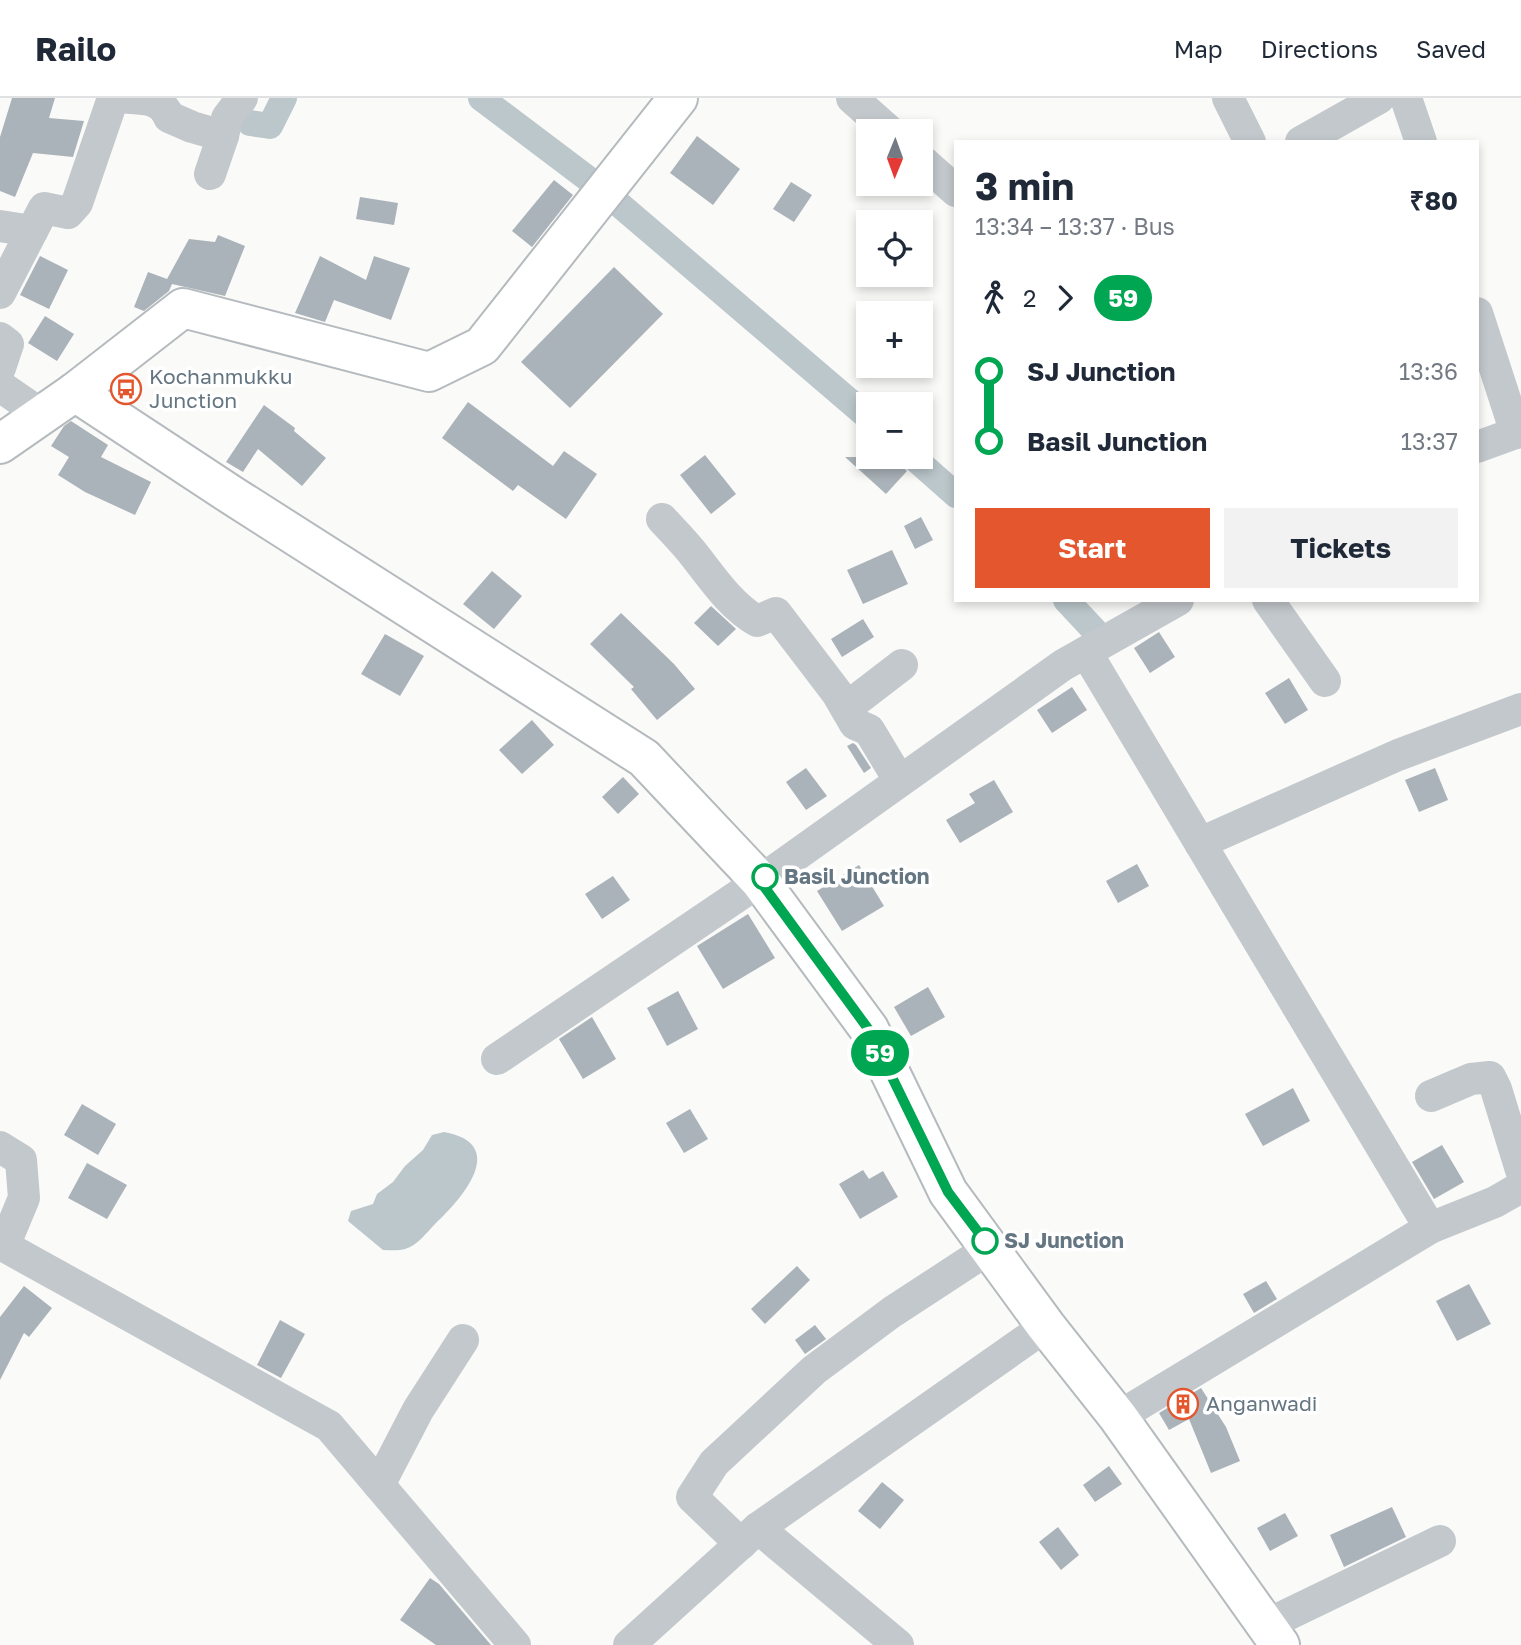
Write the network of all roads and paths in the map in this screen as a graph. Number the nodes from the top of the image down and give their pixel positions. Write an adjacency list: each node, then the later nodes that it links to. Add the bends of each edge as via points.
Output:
1 (113, 98): 17 (street, via 77,203 68,213 44,208)
2 (129, 98): 8 (street, via 157,102 169,117 192,127)
3 (678, 98): 23 (main road, via 482,346 429,372 183,308)
4 (852, 98): 9 (street)
5 (1228, 98): 10 (street)
6 (1379, 98): 11 (street)
7 (1406, 98): 12 (street)
8 (232, 115): 14 (street)
9 (876, 119)
10 (1249, 140)
11 (1305, 140)
12 (1420, 140)
13 (933, 171): 15 (street)
14 (210, 173)
15 (954, 189)
16 (0, 226): 17 (street)
17 (32, 231): 18 (street)
18 (0, 293)
19 (1479, 319): 25 (street)
20 (0, 338): 21 (street, via 8,344)
21 (0, 368)
22 (0, 386): 24 (street)
23 (75, 391): 24 (main road); 38 (main road, via 643,758)
24 (42, 415): 26 (main road)
25 (1519, 432): 27 (street)
26 (0, 444)
27 (1479, 446)
28 (662, 519): 34 (street, via 746,614 757,621 776,613)
29 (1174, 602): 31 (street)
30 (1269, 602): 33 (street)
31 (1086, 652): 36 (street); 37 (street)
32 (902, 665): 34 (street)
33 (1325, 681)
34 (846, 708): 36 (street, via 855,724 869,730)
35 (1521, 709): 37 (street, via 1398,755)
36 (899, 780): 38 (street)
37 (1200, 844): 44 (street)
38 (760, 881): 39 (street); 45 (main road, via 869,1030 948,1192)
39 (497, 1059)
40 (1432, 1096): 42 (street, via 1471,1079 1490,1077)
41 (0, 1147): 49 (street, via 21,1160 24,1198 4,1246 329,1426)
42 (1521, 1170)
43 (1521, 1187): 44 (street)
44 (1430, 1228): 48 (street)
45 (990, 1248): 46 (main road); 50 (street, via 814,1370 714,1463 692,1497)
46 (1046, 1326): 48 (main road); 50 (street)
47 (463, 1340): 49 (street, via 418,1410)
48 (1118, 1417): 52 (main road)
49 (379, 1485): 53 (street)
50 (750, 1536): 54 (street); 55 (street)
51 (1440, 1541): 52 (street)
52 (1273, 1635)
53 (515, 1645)
54 (629, 1645)
55 (898, 1645)

